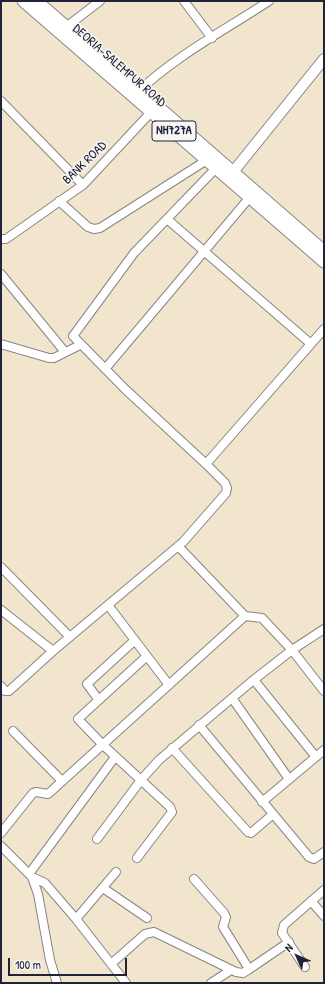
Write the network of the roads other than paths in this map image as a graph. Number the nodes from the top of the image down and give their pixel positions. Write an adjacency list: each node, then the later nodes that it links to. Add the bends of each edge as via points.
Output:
1 (23, 1): 12 (highway, DEORIA-SALEMPUR ROAD / NH727A)
2 (37, 1): 7 (highway, DEORIA-SALEMPUR ROAD / NH727A)
3 (100, 1): 7 (street)
4 (184, 1): 8 (street)
5 (269, 1): 6 (street)
6 (258, 4): 8 (street)
7 (66, 27): 10 (highway, DEORIA-SALEMPUR ROAD / NH727A)
8 (212, 38): 10 (street, via 170,64)
9 (324, 59): 14 (main road)
10 (139, 91): 12 (highway, DEORIA-SALEMPUR ROAD / NH727A)
11 (1, 100): 15 (street)
12 (154, 109): 13 (highway, DEORIA-SALEMPUR ROAD / NH727A); 15 (street, BANK ROAD)
13 (215, 161): 14 (highway, DEORIA-SALEMPUR ROAD / NH727A); 16 (highway, DEORIA-SALEMPUR ROAD / NH727A); 17 (street, via 100,228 88,227); 18 (street)
14 (233, 172): 21 (highway, DEORIA-SALEMPUR ROAD / NH727A)
15 (83, 185): 17 (street, BANK ROAD)
16 (250, 197): 20 (street); 22 (highway, DEORIA-SALEMPUR ROAD / NH727A)
17 (59, 202): 19 (street, BANK ROAD)
18 (167, 219): 20 (street); 27 (street, via 134,253 75,332 74,339)
19 (1, 239)
20 (203, 250): 26 (street); 29 (street)
21 (324, 251)
22 (324, 262)
23 (1, 274): 28 (street)
24 (324, 329): 26 (street)
25 (1, 344): 28 (street, via 49,358)
26 (311, 344): 30 (street)
27 (80, 345): 28 (street); 29 (street)
28 (65, 352)
29 (105, 369): 30 (street)
30 (206, 464): 31 (street, via 225,483 226,493)
31 (178, 546): 33 (street); 35 (street)
32 (1, 567): 37 (street)
33 (108, 605): 37 (street); 38 (street)
34 (1, 610): 40 (street)
35 (245, 616): 39 (street, via 262,618); 43 (street)
36 (324, 629): 39 (street)
37 (70, 637): 40 (street)
38 (135, 640): 41 (street); 47 (street, via 87,684)
39 (292, 650): 42 (street); 45 (street)
40 (53, 651): 44 (street, via 8,691)
41 (147, 656): 43 (street); 47 (street)
42 (254, 680): 46 (street); 54 (street)
43 (169, 685): 50 (street)
44 (1, 686)
45 (324, 691)
46 (232, 698): 48 (street); 55 (street)
47 (98, 699): 50 (street, via 78,719)
48 (199, 725): 51 (street); 58 (street)
49 (13, 731): 57 (street)
50 (102, 745): 53 (street); 57 (street)
51 (172, 748): 56 (street); 59 (street, via 248,832 251,833)
52 (324, 750): 54 (street)
53 (116, 757): 56 (street); 66 (street)
54 (316, 757): 55 (street)
55 (290, 779): 58 (street)
56 (141, 780): 61 (street); 64 (street, via 170,807 172,812)
57 (62, 781): 60 (street, via 48,794 33,793)
58 (262, 802): 59 (street)
59 (272, 815): 63 (street, via 311,859 314,860)
60 (1, 833)
61 (97, 839)
62 (1, 846): 66 (street)
63 (324, 852)
64 (137, 858)
65 (116, 872): 68 (street)
66 (30, 876): 73 (street, via 45,883); 79 (street, via 38,894 50,960)
67 (194, 879): 77 (street, via 224,913 226,917 223,927)
68 (103, 888): 72 (street); 73 (street)
69 (324, 890): 70 (street)
70 (311, 901): 71 (street); 74 (street, via 284,925 282,933)
71 (324, 916)
72 (147, 918)
73 (76, 919): 75 (street)
74 (289, 942): 76 (street); 77 (street)
75 (111, 964): 78 (street, via 145,934 154,932); 80 (street)
76 (305, 967)
77 (249, 969): 78 (street, via 243,973)
78 (231, 970): 81 (street)
79 (57, 983)
80 (126, 983)
81 (211, 983)

